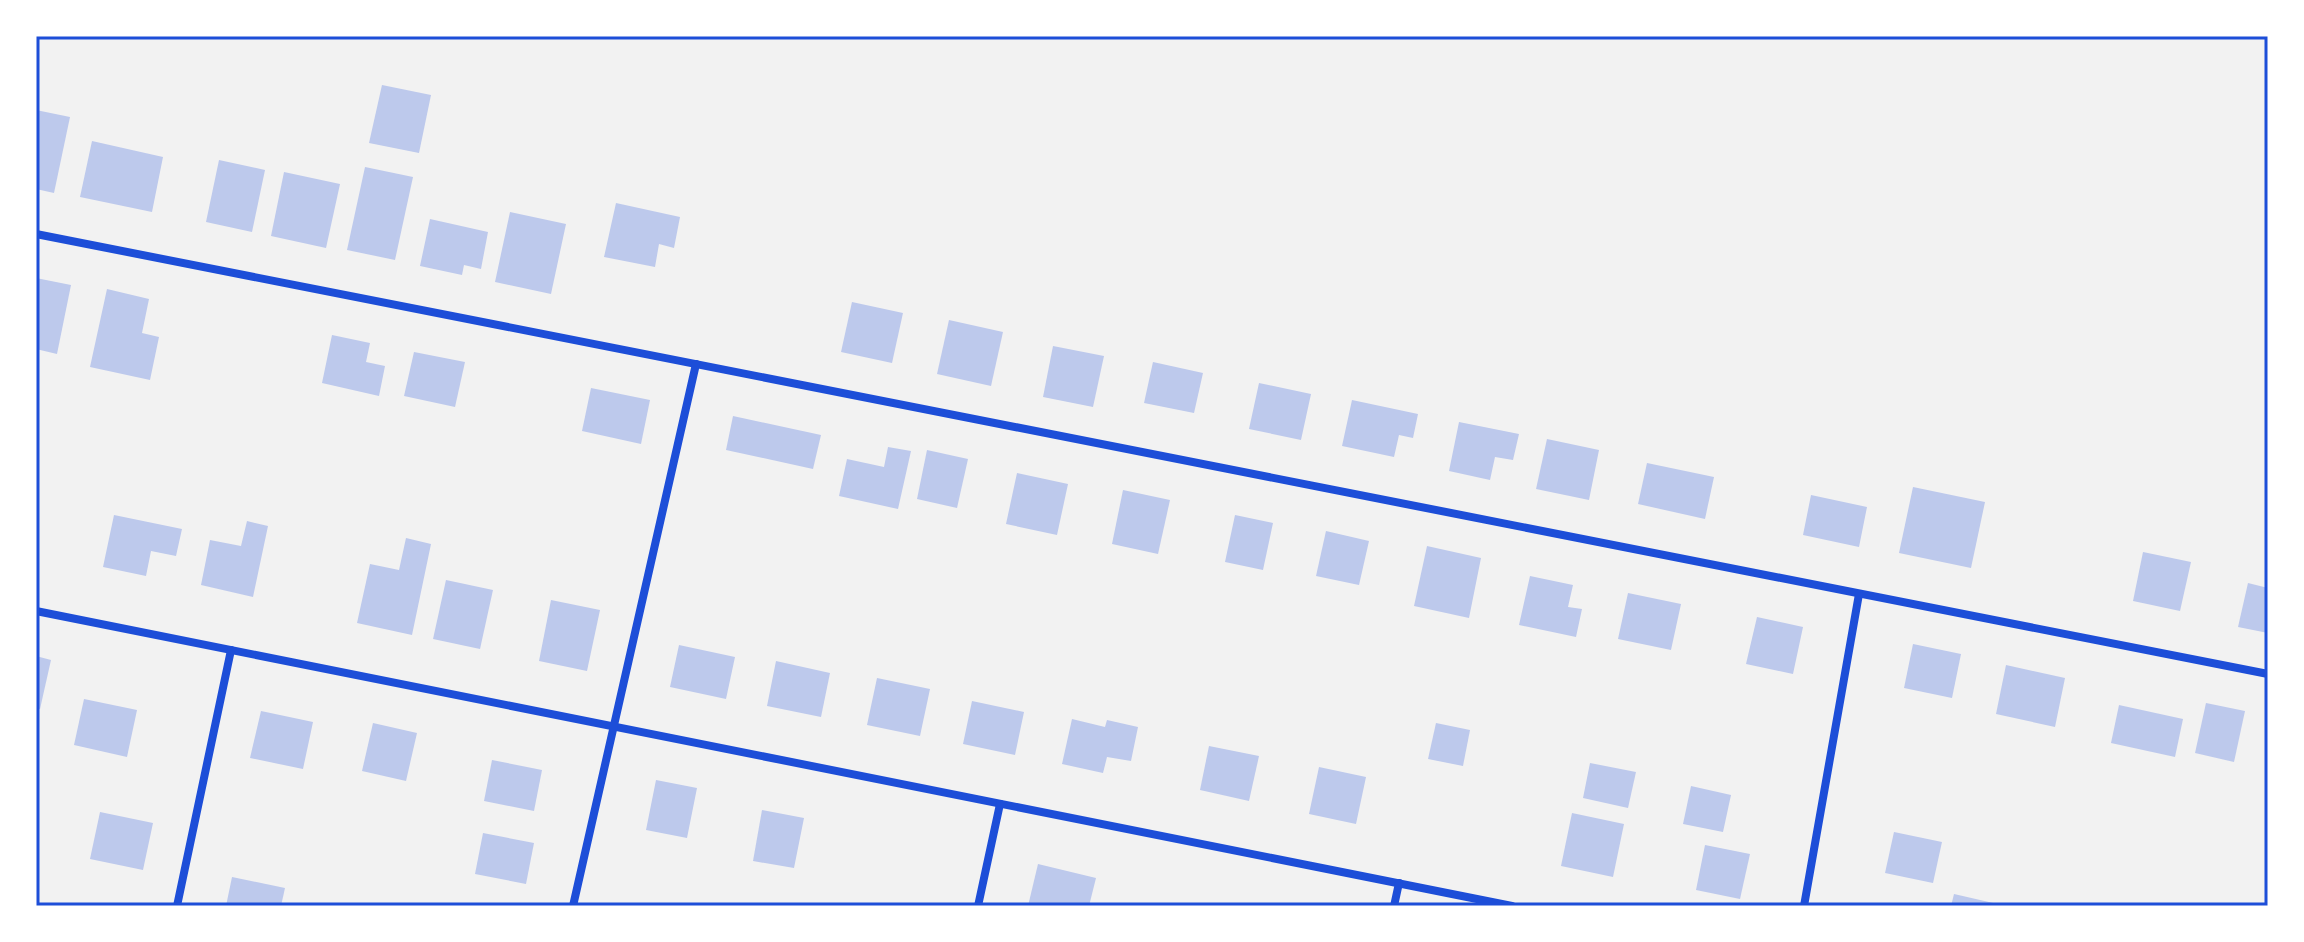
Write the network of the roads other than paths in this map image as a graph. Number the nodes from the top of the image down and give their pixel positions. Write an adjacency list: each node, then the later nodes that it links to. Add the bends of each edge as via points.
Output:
1 (36, 234): 2 (street)
2 (696, 364): 3 (street); 7 (street)
3 (1859, 594): 6 (street); 15 (street)
4 (36, 611): 5 (street)
5 (231, 650): 7 (street); 10 (street)
6 (2268, 674)
7 (614, 726): 8 (street); 11 (street)
8 (1000, 804): 9 (street); 12 (street)
9 (1399, 883): 13 (street); 14 (street)
10 (177, 906)
11 (573, 906)
12 (978, 906)
13 (1394, 906)
14 (1512, 906)
15 (1804, 906)

